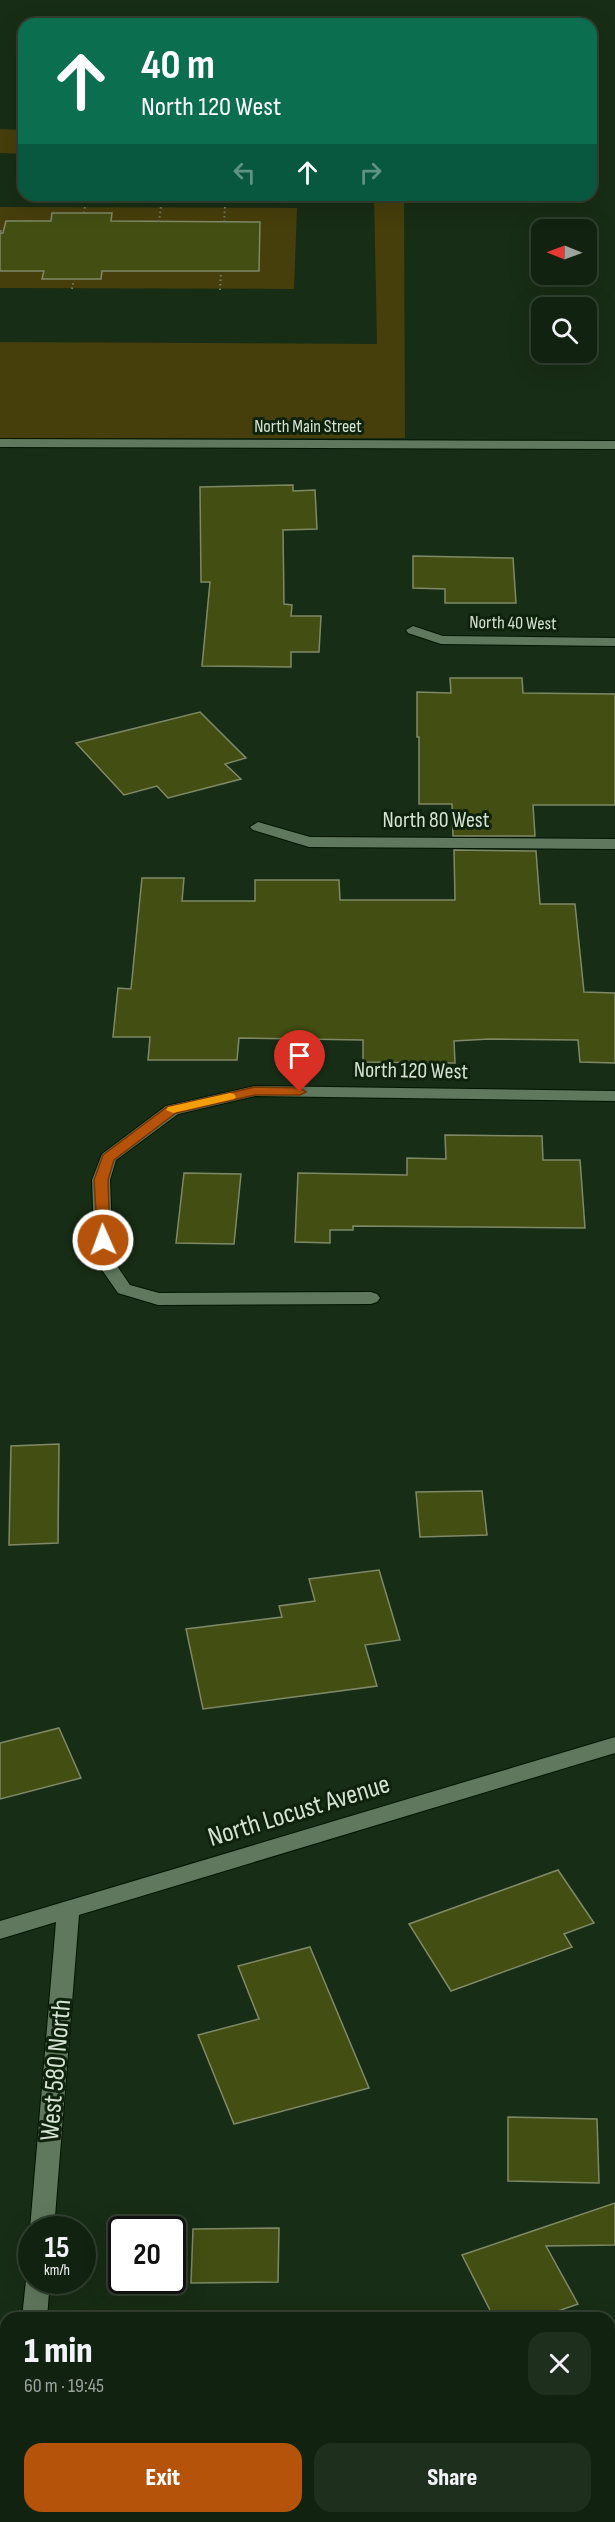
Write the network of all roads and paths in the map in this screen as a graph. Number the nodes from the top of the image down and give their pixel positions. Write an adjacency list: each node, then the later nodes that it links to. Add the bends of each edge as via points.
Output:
1 (85, 206): 4 (path)
2 (161, 206): 5 (path)
3 (225, 206): 6 (path)
4 (84, 213)
5 (159, 222)
6 (224, 222)
7 (221, 271): 10 (path)
8 (74, 279): 9 (path)
9 (72, 289)
10 (220, 290)
11 (0, 443): 12 (street, North Main Street)
12 (615, 445)
13 (413, 630): 14 (street, North 40 West, via 441,640)
14 (615, 642)
15 (258, 827): 16 (street, North 80 West, via 309,842)
16 (615, 844)
17 (615, 1096): 18 (street, North 120 West, via 255,1091 172,1110 108,1158 101,1180 104,1260 124,1289 158,1299)
18 (371, 1298)
19 (615, 1744): 20 (street, North Locust Avenue)
20 (68, 1911): 21 (street, North Locust Avenue); 22 (street, West 580 North)
21 (0, 1930)
22 (43, 2216)
23 (37, 2294): 24 (street)
24 (35, 2312)

